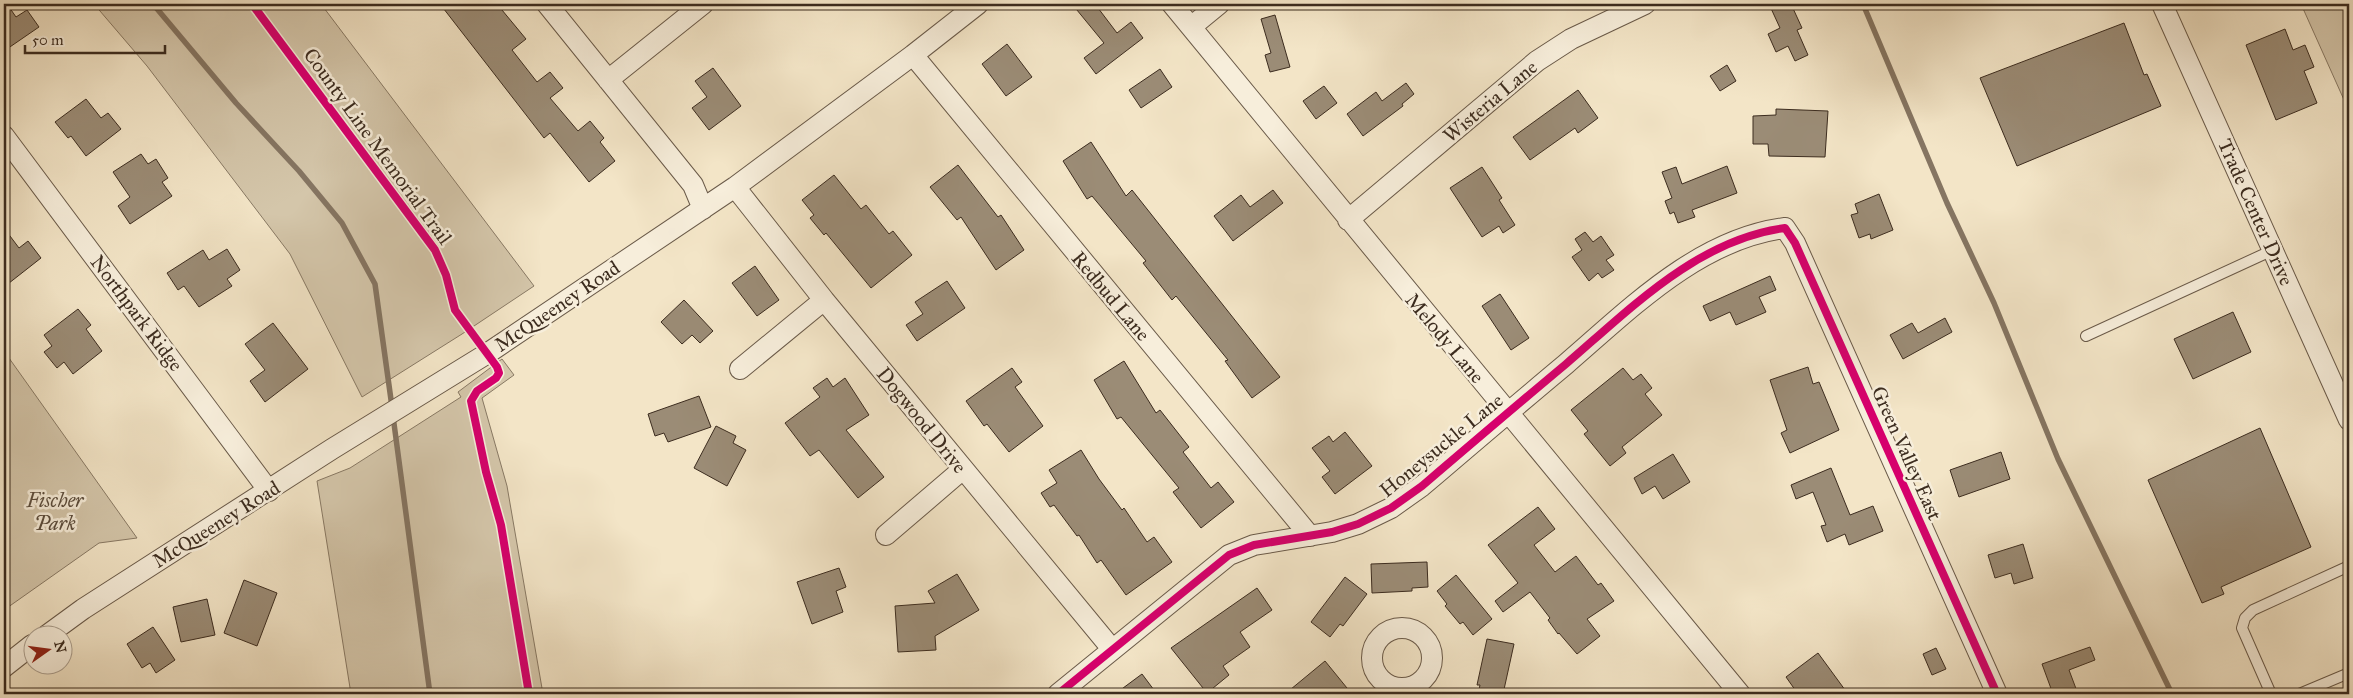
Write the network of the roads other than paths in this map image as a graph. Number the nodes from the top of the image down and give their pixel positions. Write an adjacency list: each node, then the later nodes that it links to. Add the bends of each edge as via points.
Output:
1 (547, 4): 10 (street)
2 (703, 4): 10 (street)
3 (978, 4): 9 (street, McQueeney Road)
4 (1172, 4): 8 (street, Melody Lane)
5 (1219, 4): 8 (street)
6 (1646, 4): 14 (street, Wisteria Lane, via 1570,39 1538,61)
7 (2162, 4): 16 (street, Trade Center Drive)
8 (1190, 28): 14 (street, Melody Lane)
9 (913, 55): 12 (street, McQueeney Road); 25 (street, Redbud Lane)
10 (608, 80): 13 (street, via 692,185)
11 (4, 136): 23 (street, Northpark Ridge)
12 (735, 187): 13 (street, McQueeney Road); 17 (street, Dogwood Drive)
13 (703, 208): 23 (street, McQueeney Road, via 488,353)
14 (1348, 220): 20 (street, Melody Lane)
15 (1785, 228): 20 (street, Honeysuckle Lane, via 1769,230 1729,245 1671,278); 34 (street, Green Valley East, via 1795,243)
16 (2273, 250): 18 (lane); 21 (street, Trade Center Drive)
17 (824, 300): 19 (street); 22 (street, Dogwood Drive)
18 (2086, 336)
19 (740, 369)
20 (1507, 413): 25 (street, Honeysuckle Lane, via 1392,508 1358,524); 33 (street, Melody Lane)
21 (2349, 420)
22 (963, 469): 24 (street); 28 (street, Dogwood Drive)
23 (269, 491): 27 (street, McQueeney Road, via 161,558)
24 (886, 535)
25 (1310, 536): 28 (street, Honeysuckle Lane, via 1254,545 1229,555)
26 (2349, 566): 35 (lane, via 2253,610 2245,618 2242,628)
27 (61, 626)
28 (1112, 649): 32 (street, Honeysuckle Lane)
29 (22, 653): 30 (street)
30 (4, 667)
31 (2349, 673): 36 (lane)
32 (1058, 694)
33 (1740, 694)
34 (1997, 694)
35 (2271, 694)
36 (2299, 694)

